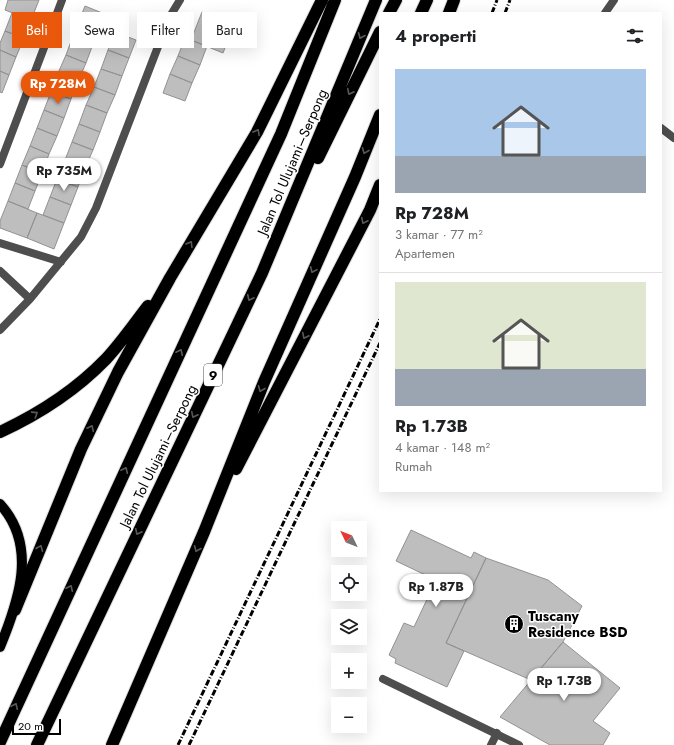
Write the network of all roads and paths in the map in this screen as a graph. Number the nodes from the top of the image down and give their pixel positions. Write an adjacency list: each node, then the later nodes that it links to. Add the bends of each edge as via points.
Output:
1 (62, 0): 18 (street)
2 (180, 0): 21 (street, via 169,18 96,208 81,237)
3 (322, 0): 24 (highway, one-way to 3, via 257,132)
4 (335, 0): 34 (highway, Jalan Tol Ulujami–Serpong, one-way to 4, via 281,134)
5 (376, 0): 23 (highway, Jalan Tol Ulujami–Serpong / 9, one-way to 23)
6 (396, 0): 10 (highway)
7 (427, 0): 11 (highway)
8 (454, 0): 12 (highway)
9 (614, 0): 13 (street)
10 (390, 12)
11 (421, 12)
12 (449, 12)
13 (606, 12)
14 (379, 34): 23 (highway, one-way to 23)
15 (379, 117): 29 (highway, one-way to 29, via 264,382)
16 (662, 129): 17 (street)
17 (674, 138)
18 (0, 164)
19 (379, 188): 29 (highway, one-way to 29, via 370,210)
20 (0, 243): 21 (street)
21 (61, 262): 25 (street)
22 (0, 271): 25 (street)
23 (262, 273): 35 (highway, Jalan Tol Ulujami–Serpong / 9, one-way to 35)
24 (170, 278): 27 (highway, one-way to 24, via 26,420 79,384 106,359); 30 (highway, one-way to 24, via 81,449 118,372)
25 (30, 299): 26 (street)
26 (0, 330)
27 (0, 432)
28 (0, 504): 30 (main road, via 15,526 20,541 22,579)
29 (204, 532): 36 (highway, one-way to 36)
30 (15, 610): 31 (main road)
31 (0, 646)
32 (383, 679): 33 (street)
33 (496, 733): 37 (street); 38 (street)
34 (0, 742)
35 (37, 745)
36 (112, 745)
37 (490, 745)
38 (519, 745)

